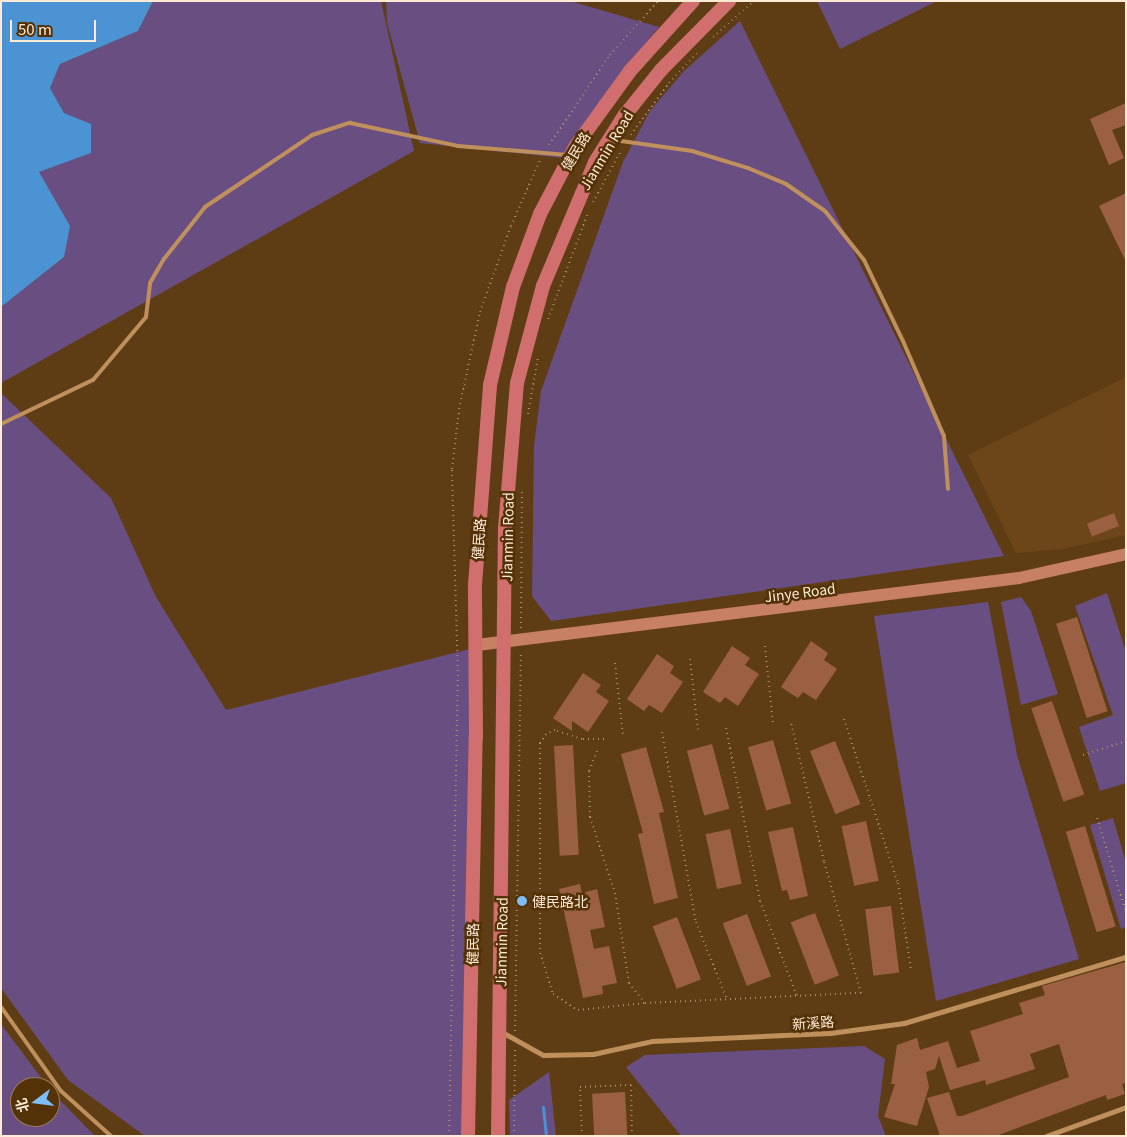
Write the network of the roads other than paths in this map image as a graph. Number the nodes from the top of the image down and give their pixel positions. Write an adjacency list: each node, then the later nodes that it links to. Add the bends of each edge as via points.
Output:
1 (693, 1): 4 (main road, 健民路, via 630,71)
2 (729, 1): 3 (main road, Jianmin Road, via 661,70)
3 (609, 139): 6 (lane, via 692,151 786,184 825,211 845,232 864,260 944,436); 8 (main road, Jianmin Road, via 580,192 542,286 517,382 505,528)
4 (571, 155): 5 (lane, via 458,146 350,123 312,135 205,207 164,259 150,283 146,317 93,380); 9 (main road, 健民路, via 540,214 513,287 490,384 475,585)
5 (1, 424)
6 (948, 489)
7 (1126, 554): 8 (street, Jinye Road, via 1019,578)
8 (506, 642): 9 (street, Jinye Road); 12 (main road, Jianmin Road)
9 (477, 646): 15 (main road, 健民路)
10 (1126, 957): 12 (street, 新溪路, via 904,1023 839,1032 652,1041 593,1054 543,1055)
11 (1, 1007): 14 (lane, via 61,1091)
12 (500, 1030): 16 (main road, Jianmin Road)
13 (1126, 1107): 17 (street)
14 (111, 1136)
15 (468, 1136)
16 (498, 1136)
17 (1046, 1136)

